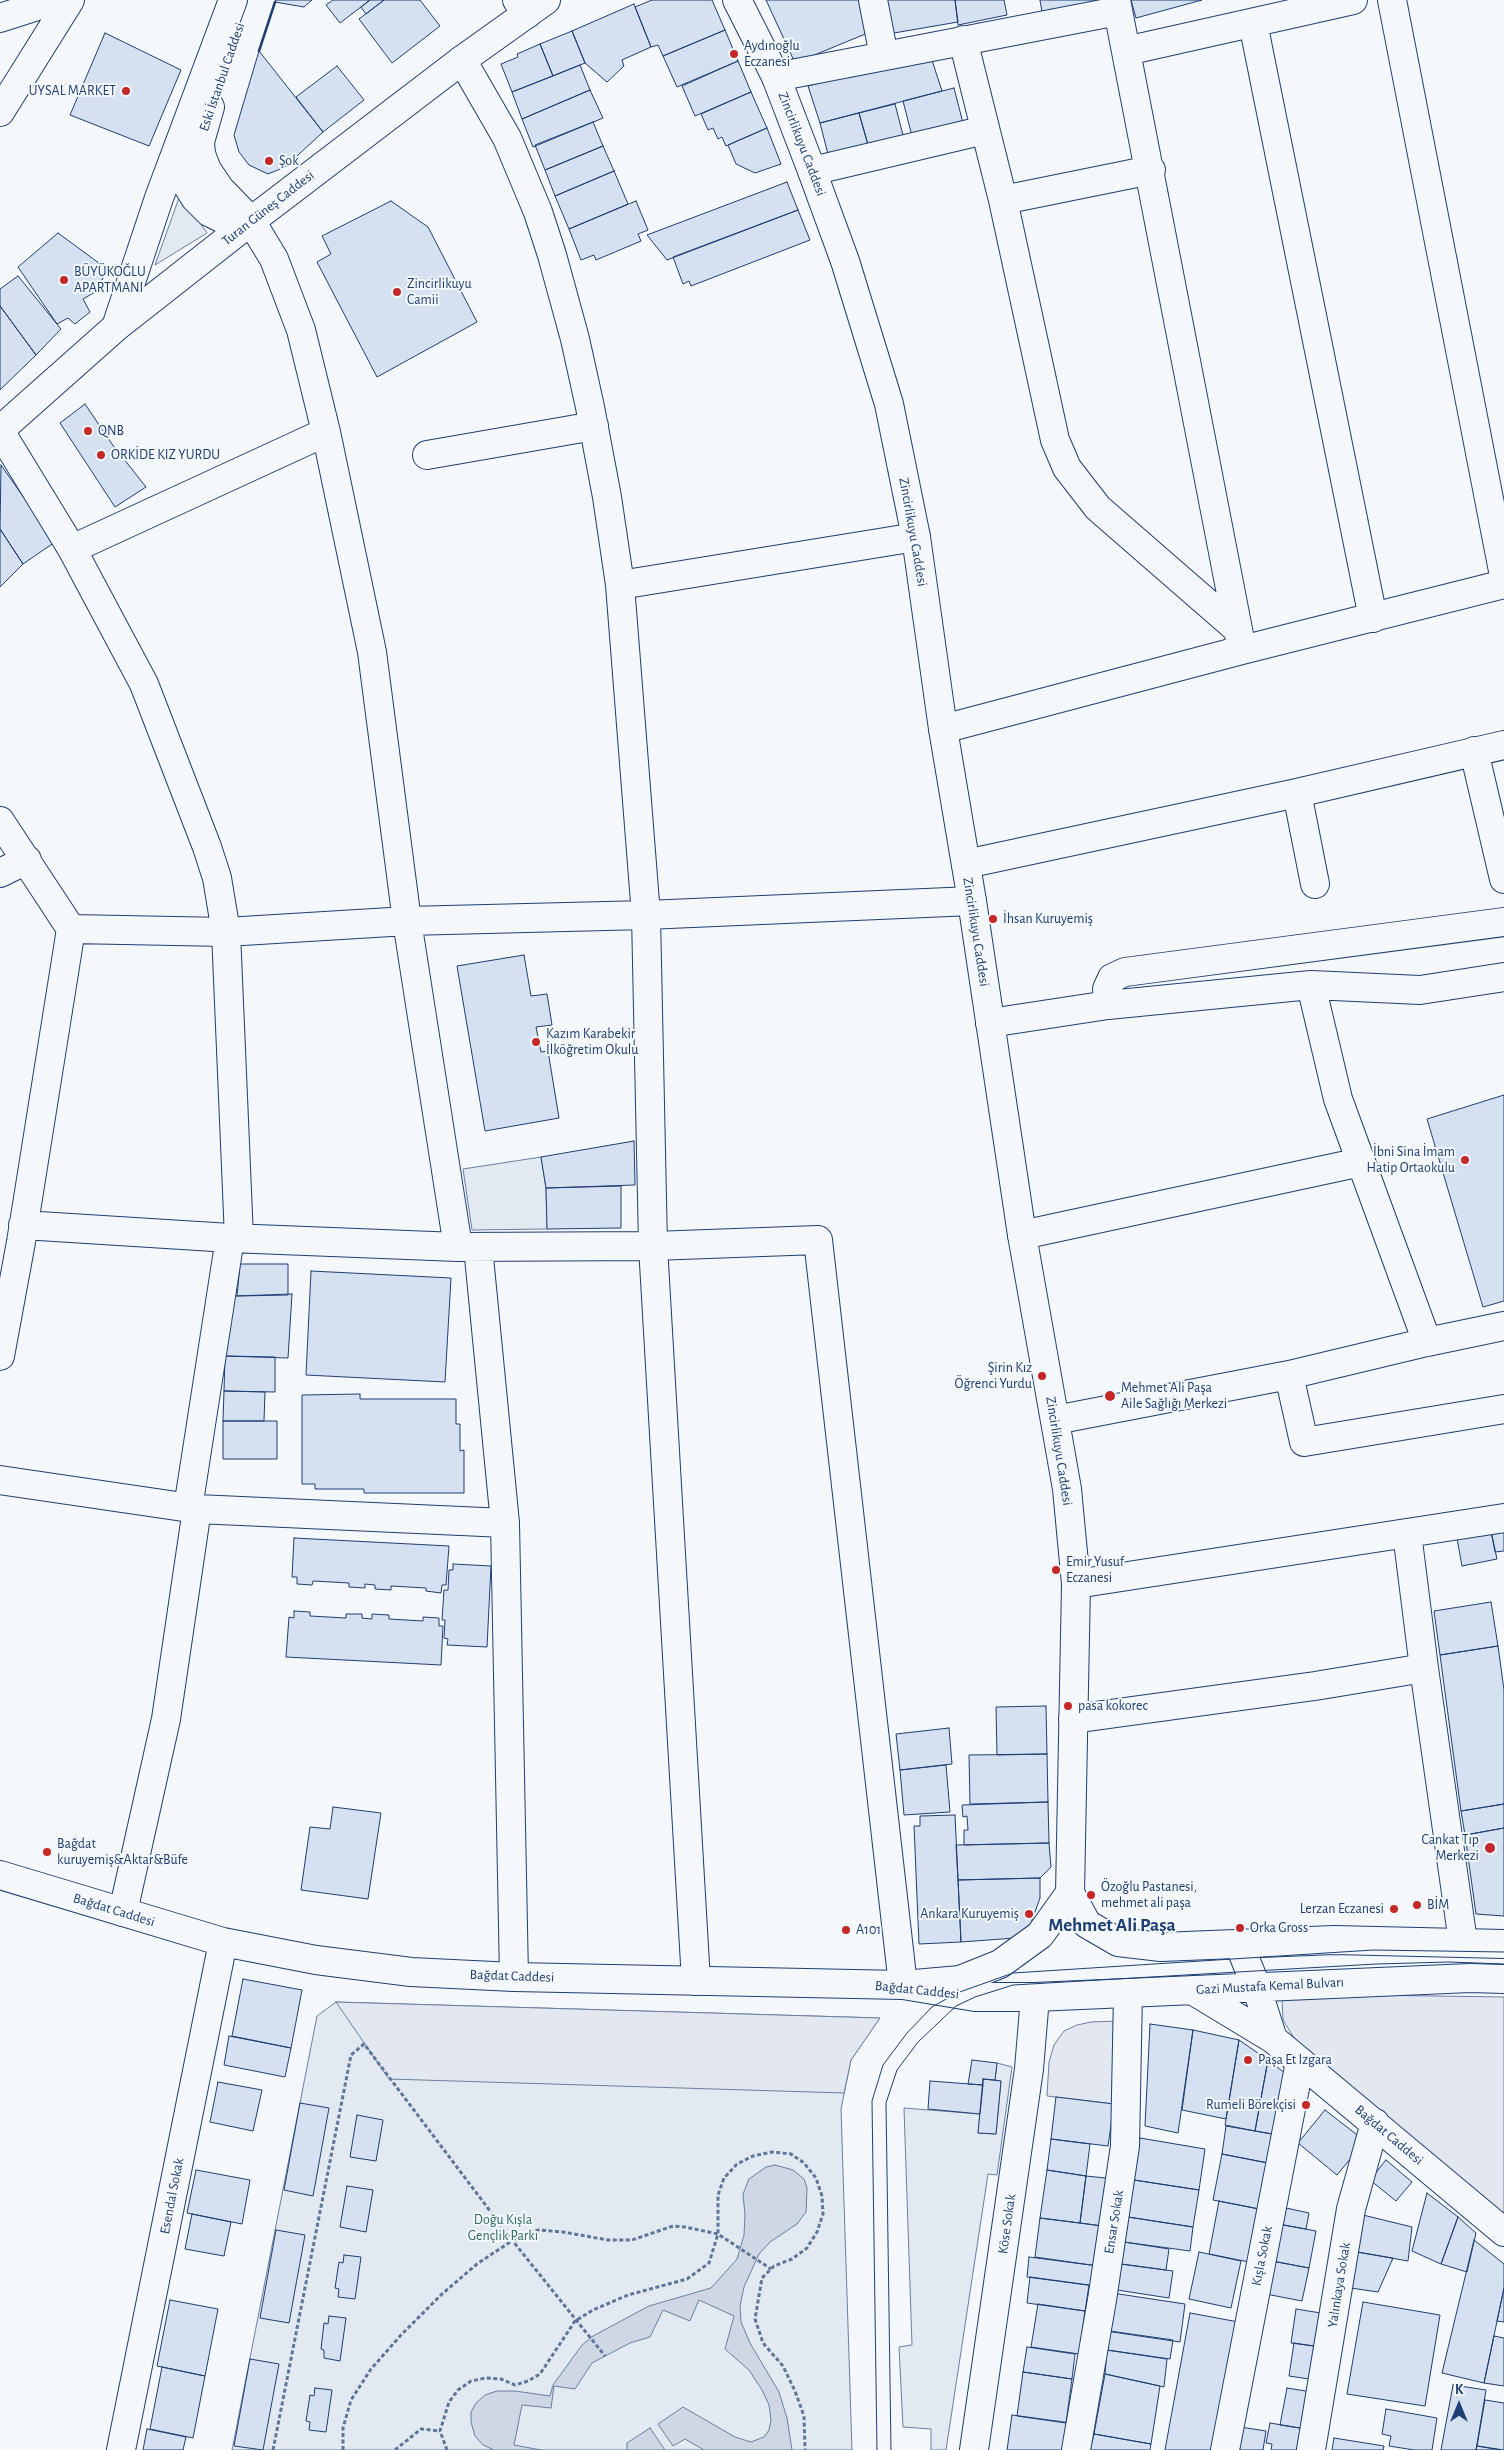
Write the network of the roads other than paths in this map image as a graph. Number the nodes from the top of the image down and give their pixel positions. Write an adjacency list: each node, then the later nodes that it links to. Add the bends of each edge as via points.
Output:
1 (56, 0): 11 (street)
2 (70, 0): 18 (street)
3 (233, 0): 20 (street, Eski İstanbul Caddesi)
4 (248, 0): 24 (street, Eski İstanbul Caddesi, via 200,142 207,170)
5 (737, 0): 17 (street, Zincirlikuyu Caddesi)
6 (873, 0): 15 (street)
7 (1353, 0): 12 (street)
8 (1392, 0): 32 (street)
9 (530, 5): 16 (street, Turan Güneş Caddesi)
10 (1117, 6): 13 (street); 14 (street)
11 (0, 18)
12 (1253, 22): 14 (street); 35 (street)
13 (963, 40): 15 (street); 19 (street)
14 (1126, 52): 21 (street)
15 (884, 56): 17 (street)
16 (462, 60): 24 (street, Turan Güneş Caddesi); 26 (street, via 508,138 538,212 575,339)
17 (776, 77): 22 (street, Zincirlikuyu Caddesi)
18 (0, 112)
19 (985, 130): 22 (street); 23 (street)
20 (182, 137): 24 (street, Eski İstanbul Caddesi, via 183,171 195,198 209,212 221,218); 25 (street, Eski İstanbul Caddesi)
21 (1150, 170): 23 (street); 36 (street)
22 (812, 171): 30 (street, Zincirlikuyu Caddesi, via 846,261 882,378)
23 (1003, 200): 36 (street, via 1055,440 1066,468 1098,508)
24 (250, 221): 25 (street, Turan Güneş Caddesi); 28 (street, via 274,259 302,330)
25 (116, 327): 27 (street, Turan Güneş Caddesi)
26 (594, 426): 29 (street); 34 (street, via 608,496)
27 (0, 430): 31 (street)
28 (326, 432): 31 (street); 49 (street, via 372,652)
29 (427, 455)
30 (916, 537): 34 (street); 37 (street, Zincirlikuyu Caddesi)
31 (72, 550): 52 (street, via 144,684 208,847)
32 (1504, 576)
33 (1504, 584): 35 (street)
34 (620, 585): 48 (street)
35 (1372, 618): 36 (street)
36 (1239, 639): 37 (street)
37 (943, 729): 43 (street, Zincirlikuyu Caddesi)
38 (1504, 745): 39 (street)
39 (1474, 751): 40 (street); 45 (street)
40 (1297, 794): 43 (street); 46 (street)
41 (0, 821): 42 (street)
42 (27, 860): 44 (street); 51 (street)
43 (966, 864): 47 (street, Zincirlikuyu Caddesi)
44 (0, 873)
45 (1504, 879)
46 (1315, 884)
47 (972, 901): 48 (street); 56 (street, Zincirlikuyu Caddesi)
48 (646, 916): 49 (street); 61 (street)
49 (407, 921): 52 (street); 62 (street)
50 (1504, 922): 55 (street, via 1125,972 1112,978 1107,989)
51 (71, 929): 52 (street); 59 (street)
52 (226, 932): 60 (street)
53 (1504, 978): 54 (street, via 1420,990)
54 (1311, 985): 55 (street); 57 (street, via 1338,1099)
55 (1108, 1005): 56 (street)
56 (990, 1024): 58 (street, Zincirlikuyu Caddesi)
57 (1361, 1162): 58 (street); 64 (street)
58 (1022, 1235): 68 (street, Zincirlikuyu Caddesi)
59 (15, 1237): 60 (street); 65 (street)
60 (234, 1238): 62 (street); 70 (street)
61 (653, 1246): 62 (street); 86 (street); 87 (street, via 818,1240)
62 (468, 1247): 72 (street)
63 (1504, 1326): 64 (street)
64 (1427, 1342): 66 (street)
65 (0, 1356)
66 (1289, 1375): 67 (street, via 1304,1442); 68 (street)
67 (1504, 1409)
68 (1055, 1420): 74 (street, Zincirlikuyu Caddesi, via 1068,1489)
69 (0, 1480): 70 (street)
70 (193, 1508): 72 (street); 79 (street, via 166,1719)
71 (1504, 1518): 73 (street)
72 (505, 1524): 84 (street)
73 (1407, 1533): 74 (street); 75 (street)
74 (1076, 1584): 76 (street, Zincirlikuyu Caddesi)
75 (1424, 1668): 76 (street); 81 (street)
76 (1072, 1719): 78 (street, Zincirlikuyu Caddesi)
77 (0, 1875): 79 (street, Bağdat Caddesi)
78 (1070, 1893): 82 (street, Zincirlikuyu Caddesi, via 1087,1924 1118,1942 1161,1948); 87 (street, via 1040,1935 1000,1964 960,1980)
79 (123, 1912): 80 (street, Bağdat Caddesi)
80 (222, 1942): 84 (street, Bağdat Caddesi, via 316,1960 411,1972); 96 (street, Esendal Sokak)
81 (1463, 1942): 82 (street, via 1334,1940); 83 (street)
82 (1238, 1944): 88 (street)
83 (1504, 1944)
84 (514, 1977): 86 (street, Bağdat Caddesi)
85 (1504, 1979): 88 (street, Gazi Mustafa Kemal Bulvarı)
86 (696, 1980): 87 (street, Bağdat Caddesi)
87 (903, 1986): 91 (street, Bağdat Caddesi, via 975,1997)
88 (1256, 1986): 89 (street, Gazi Mustafa Kemal Bulvarı); 92 (street)
89 (1192, 1990): 90 (street, Gazi Mustafa Kemal Bulvarı); 92 (street, Bağdat Caddesi)
90 (1128, 1992): 91 (street, Gazi Mustafa Kemal Bulvarı); 98 (street, Ensar Sokak, via 1125,2146)
91 (1035, 1997): 97 (street, Köse Sokak, via 1029,2069)
92 (1273, 2039): 93 (street, Bağdat Caddesi)
93 (1300, 2062): 94 (street, Bağdat Caddesi); 99 (street, Kışla Sokak)
94 (1375, 2123): 95 (street, Bağdat Caddesi); 100 (street, Yalınkaya Sokak, via 1351,2209)
95 (1504, 2232)
96 (121, 2450)
97 (974, 2450)
98 (1076, 2450)
99 (1225, 2450)
100 (1311, 2450)

